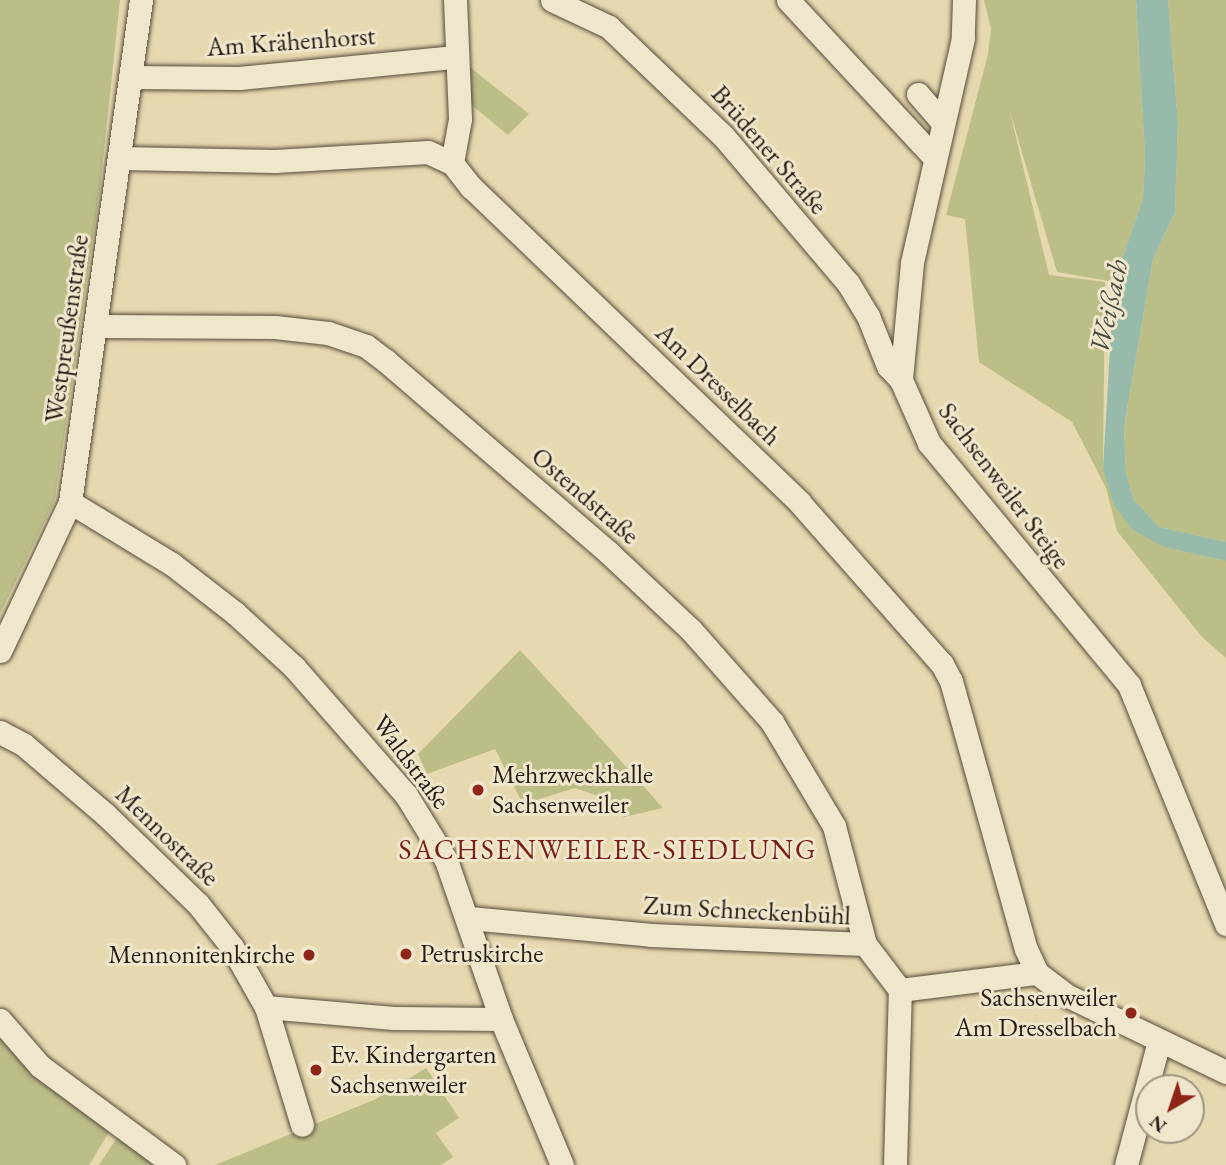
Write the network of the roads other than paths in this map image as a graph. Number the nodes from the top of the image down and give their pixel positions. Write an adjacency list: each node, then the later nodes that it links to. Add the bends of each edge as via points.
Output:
1 (141, 0): 7 (street, Westpreußenstraße)
2 (455, 0): 6 (street)
3 (552, 0): 14 (street, Brüdener Straße, via 609,27 724,137 848,283 868,316 888,366)
4 (788, 0): 11 (street)
5 (964, 0): 9 (street, Sachsenweiler Steige, via 963,38)
6 (455, 57): 7 (street, Am Krähenhorst, via 239,78); 12 (street, via 460,120)
7 (130, 78): 10 (street, Westpreußenstraße)
8 (918, 94): 9 (street)
9 (943, 123): 11 (street, Sachsenweiler Steige)
10 (120, 158): 12 (street, via 275,161 428,152); 13 (street, Westpreußenstraße)
11 (935, 158): 14 (street, Sachsenweiler Steige, via 912,263)
12 (452, 163): 21 (street, Am Dresselbach, via 471,187 799,502 942,664 951,681 1026,949)
13 (97, 326): 15 (street, Westpreußenstraße); 20 (street, Ostendstraße, via 275,327 364,342 609,553 691,630 772,722 834,825)
14 (901, 380): 19 (street, Sachsenweiler Steige, via 908,403 937,454 1129,685)
15 (70, 502): 16 (street, Westpreußenstraße); 18 (street, Waldstraße, via 172,564 294,667 406,794 446,860 454,896)
16 (0, 651)
17 (0, 732): 23 (street, Mennostraße, via 23,744 106,814 198,904 232,947)
18 (469, 918): 20 (street, Zum Schneckenbühl, via 637,934); 24 (street, Waldstraße)
19 (1226, 924)
20 (865, 944): 22 (street, Zum Schneckenbühl)
21 (1037, 974): 22 (street); 26 (street, via 1068,996)
22 (900, 990): 31 (street)
23 (265, 1007): 24 (street); 28 (street, Mennostraße)
24 (501, 1019): 30 (street, Waldstraße)
25 (0, 1020): 29 (street, via 40,1066)
26 (1159, 1041): 27 (street); 32 (street)
27 (1226, 1072)
28 (302, 1125)
29 (174, 1165)
30 (562, 1165)
31 (895, 1165)
32 (1126, 1165)

